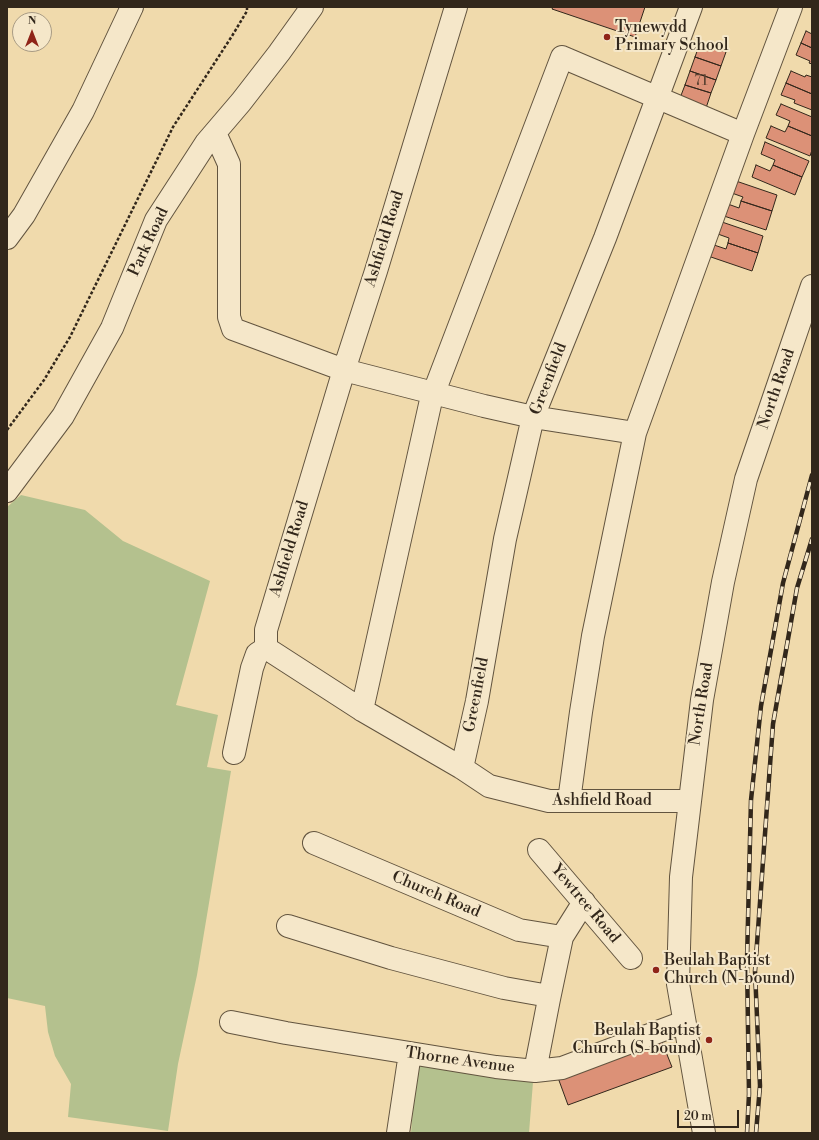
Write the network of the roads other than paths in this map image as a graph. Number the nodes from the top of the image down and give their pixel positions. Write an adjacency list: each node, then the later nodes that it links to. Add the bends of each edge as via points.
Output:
1 (132, 7): 9 (street, via 83,111 24,215)
2 (312, 7): 7 (street, Park Road, via 279,54)
3 (456, 7): 11 (street, Ashfield Road)
4 (691, 7): 6 (street, Greenfield)
5 (791, 7): 8 (street)
6 (658, 99): 8 (street); 12 (street, via 562,57); 13 (street, Greenfield)
7 (215, 133): 11 (street, via 229,164 229,317 233,329); 15 (street, Park Road, via 156,220 112,328 63,416)
8 (743, 134): 14 (street)
9 (7, 238)
10 (812, 286): 21 (street, North Road, via 746,479 723,582 702,700)
11 (344, 370): 12 (street); 16 (street, Ashfield Road, via 266,630)
12 (433, 393): 13 (street); 17 (street)
13 (533, 418): 14 (street); 19 (street, Greenfield, via 505,539 477,701)
14 (635, 433): 20 (street, via 593,636)
15 (7, 491)
16 (266, 648): 17 (street, Ashfield Road); 18 (street, via 258,654 252,668)
17 (362, 710): 19 (street, Ashfield Road)
18 (234, 753)
19 (462, 768): 20 (street, Ashfield Road, via 489,786 549,801)
20 (568, 801): 21 (street, Ashfield Road)
21 (689, 801): 30 (street, North Road, via 681,877 678,984)
22 (314, 843): 26 (street, Church Road, via 519,930)
23 (539, 850): 24 (street, Yewtree Road)
24 (584, 902): 26 (street); 27 (street, Yewtree Road)
25 (288, 926): 28 (street, via 391,958 504,988)
26 (562, 937): 28 (street)
27 (631, 958)
28 (549, 996): 32 (street)
29 (231, 1022): 31 (street, Thorne Avenue)
30 (684, 1022): 32 (street, Thorne Avenue, via 562,1068); 34 (street, North Road)
31 (410, 1053): 32 (street, Thorne Avenue); 33 (street)
32 (535, 1071)
33 (398, 1133)
34 (704, 1133)

